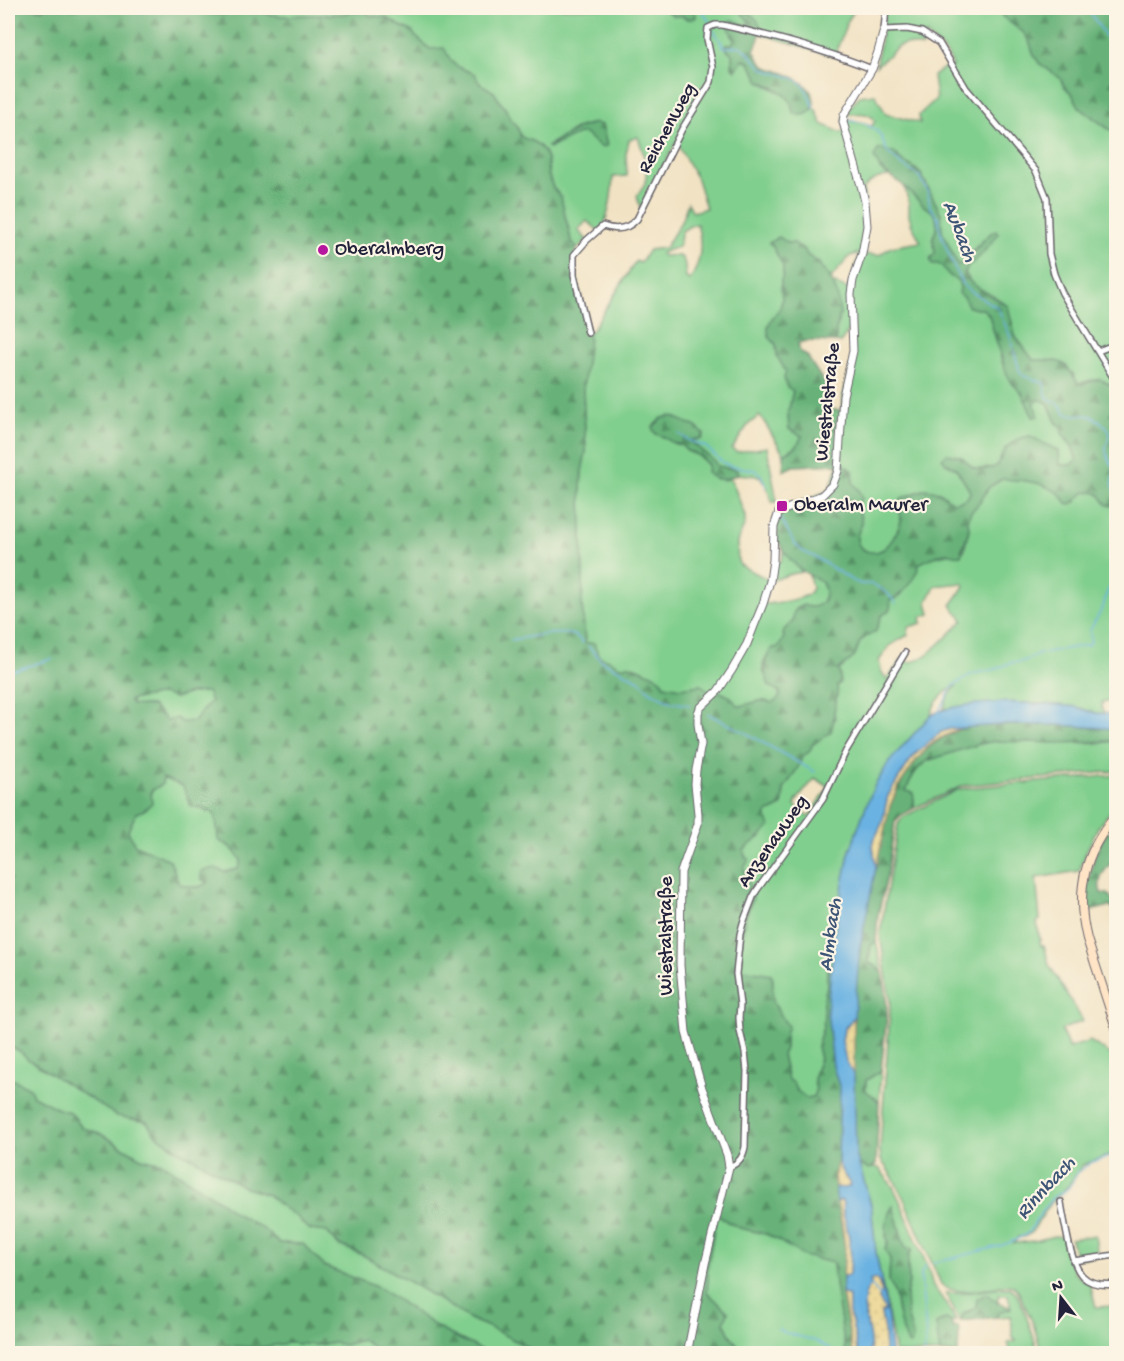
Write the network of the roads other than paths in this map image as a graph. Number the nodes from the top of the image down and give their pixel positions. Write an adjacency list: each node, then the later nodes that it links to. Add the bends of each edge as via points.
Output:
1 (886, 8): 2 (street, Wiestalstraße)
2 (884, 30): 3 (street, Wiestalstraße); 6 (street, via 922,32 939,42 966,88 1036,171 1047,198 1053,274)
3 (872, 69): 4 (street, Reichenweg, via 761,34 722,25 708,28 711,82 682,129 637,219 626,228 603,226 574,255 574,275); 11 (street, Wiestalstraße, via 843,122 866,202 867,226 851,294 853,351 843,396 838,471 833,484 822,495 779,512 774,526 770,580 747,644 698,713 701,744 694,784 698,824 681,872 680,964 686,1032)
4 (588, 333)
5 (1116, 344): 6 (street)
6 (1098, 351): 7 (street)
7 (1116, 382)
8 (905, 653): 11 (street, Anzenauweg, via 846,751 823,799 757,890 746,913 736,974 747,1071 745,1147 738,1163)
9 (1116, 815): 10 (main road, via 1089,859 1081,897 1087,939)
10 (1116, 1028)
11 (729, 1167): 16 (street, Wiestalstraße)
12 (1061, 1202): 14 (street)
13 (1116, 1255): 14 (street)
14 (1073, 1261): 15 (street, via 1088,1280)
15 (1116, 1284)
16 (687, 1353)

